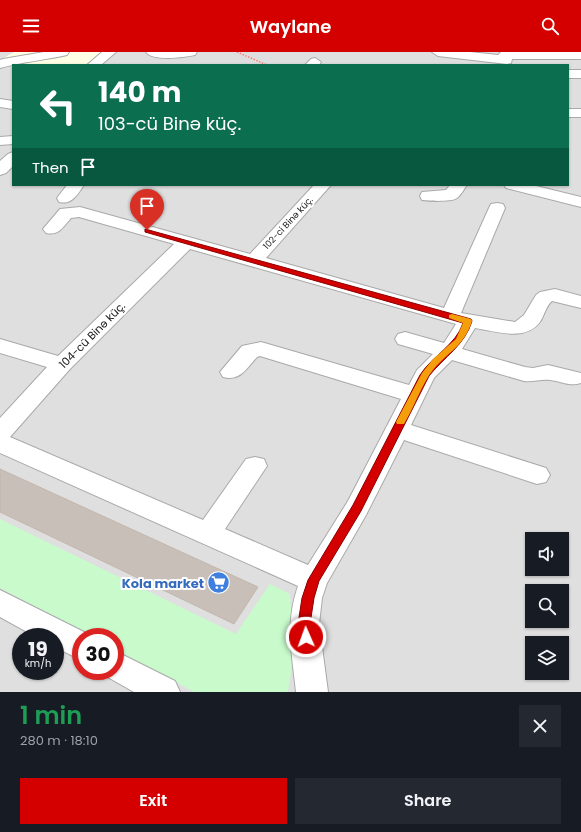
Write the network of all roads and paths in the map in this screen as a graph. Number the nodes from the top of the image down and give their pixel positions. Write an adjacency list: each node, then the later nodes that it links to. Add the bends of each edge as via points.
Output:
1 (62, 52): 9 (street)
2 (110, 52): 10 (street)
3 (152, 52): 4 (street, via 175,55)
4 (191, 52)
5 (237, 52): 11 (path)
6 (438, 52): 8 (street)
7 (581, 55): 8 (street)
8 (506, 58)
9 (0, 64)
10 (95, 64)
11 (265, 64)
12 (569, 74): 13 (street)
13 (581, 74)
14 (0, 92): 15 (street)
15 (12, 93)
16 (0, 103): 17 (street)
17 (12, 104)
18 (569, 113): 19 (street)
19 (581, 113)
20 (12, 140): 21 (street)
21 (0, 141)
22 (12, 159): 23 (street)
23 (0, 170)
24 (75, 186): 29 (street)
25 (322, 186): 34 (street, 102-ci Binə küç.)
26 (458, 186): 28 (street, via 451,195)
27 (516, 186): 30 (street)
28 (428, 196)
29 (65, 198)
30 (581, 202)
31 (497, 208): 36 (street)
32 (52, 230): 33 (street, via 66,214 74,211)
33 (188, 242): 34 (street); 40 (street, 104-cü Binə küç.)
34 (254, 260): 36 (street)
35 (581, 302): 36 (street, via 546,297 529,323 516,328)
36 (459, 318): 39 (street, via 464,333)
37 (405, 339): 39 (street)
38 (0, 346): 40 (street)
39 (446, 352): 42 (street, via 524,374 548,372); 43 (street, via 425,375)
40 (62, 364): 45 (street, 104-cü Binə küç.)
41 (231, 372): 43 (street, via 250,351 261,349)
42 (573, 378)
43 (415, 395): 44 (street)
44 (397, 429): 48 (street); 50 (street, via 357,508)
45 (0, 432)
46 (0, 443): 49 (street)
47 (255, 466): 49 (street)
48 (537, 475)
49 (208, 533): 50 (street)
50 (314, 580): 55 (street, via 304,624)
51 (0, 603): 52 (street)
52 (72, 641)
53 (124, 670): 54 (street)
54 (164, 692)
55 (312, 692)

